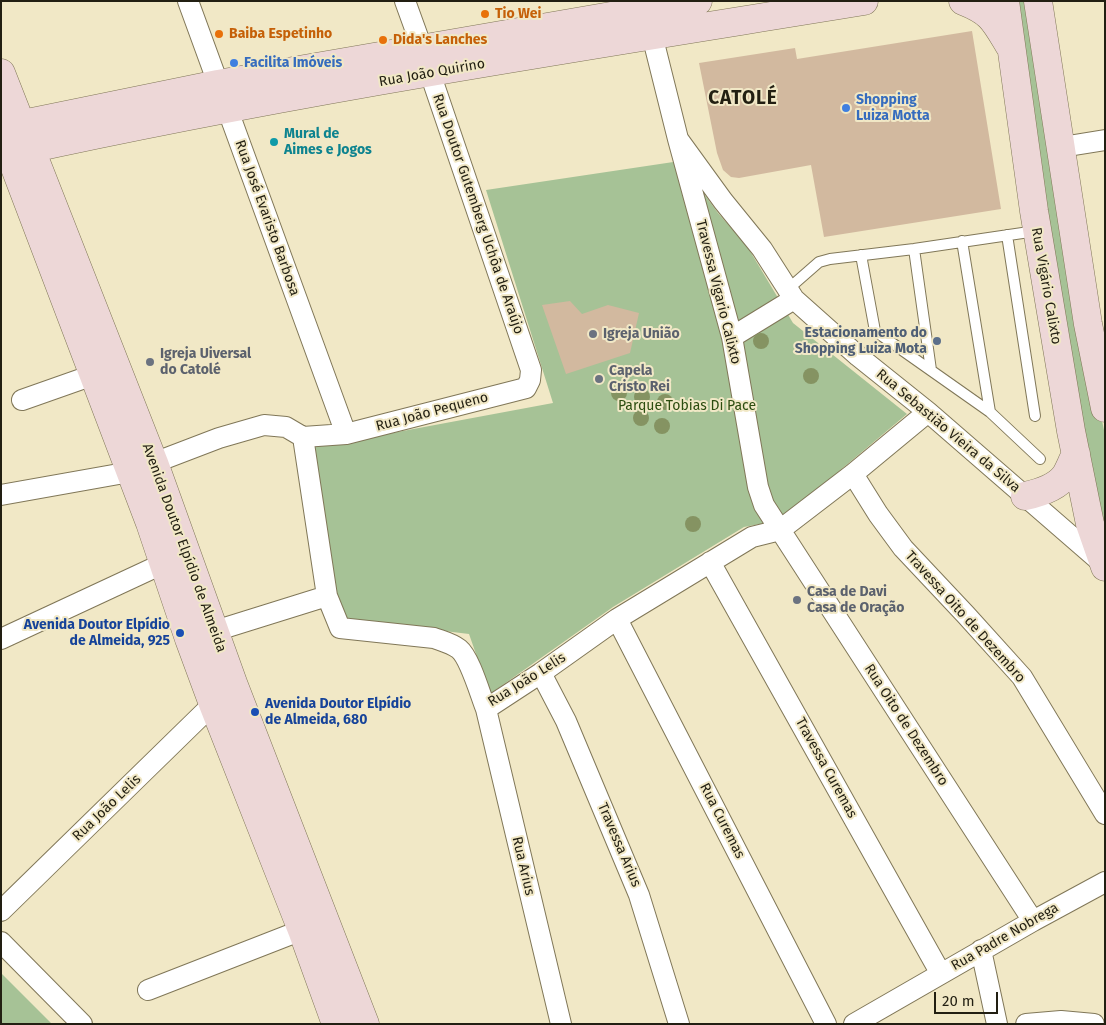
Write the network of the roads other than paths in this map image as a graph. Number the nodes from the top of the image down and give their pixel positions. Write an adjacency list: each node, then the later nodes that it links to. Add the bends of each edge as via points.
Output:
1 (188, 1): 12 (street, Rua José Evaristo Barbosa)
2 (405, 1): 10 (street, Rua Doutor Gutemberg Uchôa de Araújo)
3 (698, 1): 8 (main road, Rua João Quirino)
4 (864, 1): 8 (main road, Rua João Quirino)
5 (963, 1): 9 (main road, via 994,20)
6 (1005, 1): 9 (main road, Rua Vigário Calixto)
7 (1038, 1): 16 (main road)
8 (647, 15): 10 (main road, Rua João Quirino); 13 (street, Rua Sebastião Vieira da Silva)
9 (1011, 48): 17 (main road, Rua Vigário Calixto)
10 (426, 60): 12 (main road, Rua João Quirino); 25 (street, Rua Doutor Gutemberg Uchôa de Araújo)
11 (1, 73): 14 (main road, Avenida Doutor Elpídio de Almeida)
12 (222, 96): 14 (main road, Rua João Quirino); 33 (street, Rua José Evaristo Barbosa)
13 (678, 139): 22 (street, Rua Sebastião Vieira da Silva, via 722,201 762,249); 24 (street, Travessa Vigario Calixto)
14 (11, 140): 27 (main road, Avenida Doutor Elpídio de Almeida); 37 (main road, Avenida Doutor Elpídio de Almeida)
15 (1105, 140): 16 (street)
16 (1062, 147): 23 (main road)
17 (1037, 230): 18 (lane); 35 (main road, Rua Vigário Calixto)
18 (1008, 235): 19 (lane); 32 (lane)
19 (962, 242): 20 (lane); 31 (lane)
20 (914, 249): 21 (lane); 26 (lane)
21 (861, 255): 22 (lane, via 819,262); 26 (lane, via 875,331)
22 (790, 295): 24 (street); 30 (street, Rua Sebastião Vieira da Silva, via 858,356)
23 (1096, 322): 29 (main road)
24 (732, 337): 41 (street, Travessa Vigario Calixto, via 758,487 764,505)
25 (525, 355): 33 (street, Rua João Pequeno, via 530,370 526,388)
26 (931, 370): 31 (lane)
27 (93, 375): 28 (street); 37 (main road, Avenida Doutor Elpídio de Almeida)
28 (22, 400)
29 (1105, 408)
30 (928, 412): 38 (street); 40 (street, Rua Sebastião Vieira da Silva)
31 (990, 412): 36 (lane)
32 (1035, 416)
33 (346, 434): 34 (street, Rua João Pequeno)
34 (303, 437): 37 (street, Rua João Pequeno, via 286,427 264,425 219,438); 45 (street)
35 (1076, 454): 40 (main road, via 1064,477 1038,494); 44 (main road, Rua Vigário Calixto, via 1090,524)
36 (1040, 459)
37 (142, 468): 39 (street, Rua João Pequeno); 42 (main road, Avenida Doutor Elpídio de Almeida)
38 (853, 474): 41 (street); 52 (street, Travessa Oito de Dezembro, via 903,548 1022,677)
39 (1, 495)
40 (1026, 496): 44 (street, Rua Sebastião Vieira da Silva)
41 (780, 530): 43 (street, Rua João Lelis, via 752,537); 55 (street, Rua Oito de Dezembro)
42 (175, 557): 47 (main road, Avenida Doutor Elpídio de Almeida); 48 (street)
43 (710, 562): 46 (street, Rua João Lelis); 59 (street, Travessa Curemas)
44 (1104, 565)
45 (327, 596): 47 (street); 51 (street, Rua João Lelis, via 340,628 434,638 460,650)
46 (617, 619): 49 (street, Rua João Lelis); 66 (street, Rua Curemas)
47 (202, 635): 50 (main road, Avenida Doutor Elpídio de Almeida); 63 (main road, Avenida Doutor Elpídio de Almeida)
48 (1, 639)
49 (541, 673): 51 (street, Rua João Lelis); 65 (street, Travessa Arius, via 566,721 639,895)
50 (213, 704): 54 (street, Rua João Lelis); 56 (main road, Avenida Doutor Elpídio de Almeida)
51 (486, 709): 64 (street, Rua Arius)
52 (1105, 814)
53 (1105, 882): 55 (street, Rua Padre Nobrega)
54 (1, 911)
55 (1033, 921): 58 (street, Rua Padre Nobrega)
56 (302, 930): 60 (street); 62 (main road, Avenida Doutor Elpídio de Almeida)
57 (1, 942): 61 (street)
58 (981, 950): 59 (street, Rua Padre Nobrega); 68 (street)
59 (941, 974): 67 (street, Rua Padre Nobrega)
60 (148, 990)
61 (82, 1024)
62 (336, 1024)
63 (365, 1024)
64 (561, 1024)
65 (679, 1024)
66 (826, 1024)
67 (854, 1024)
68 (997, 1024)
69 (1026, 1024): 70 (street, via 1061,1021)
70 (1094, 1024)

